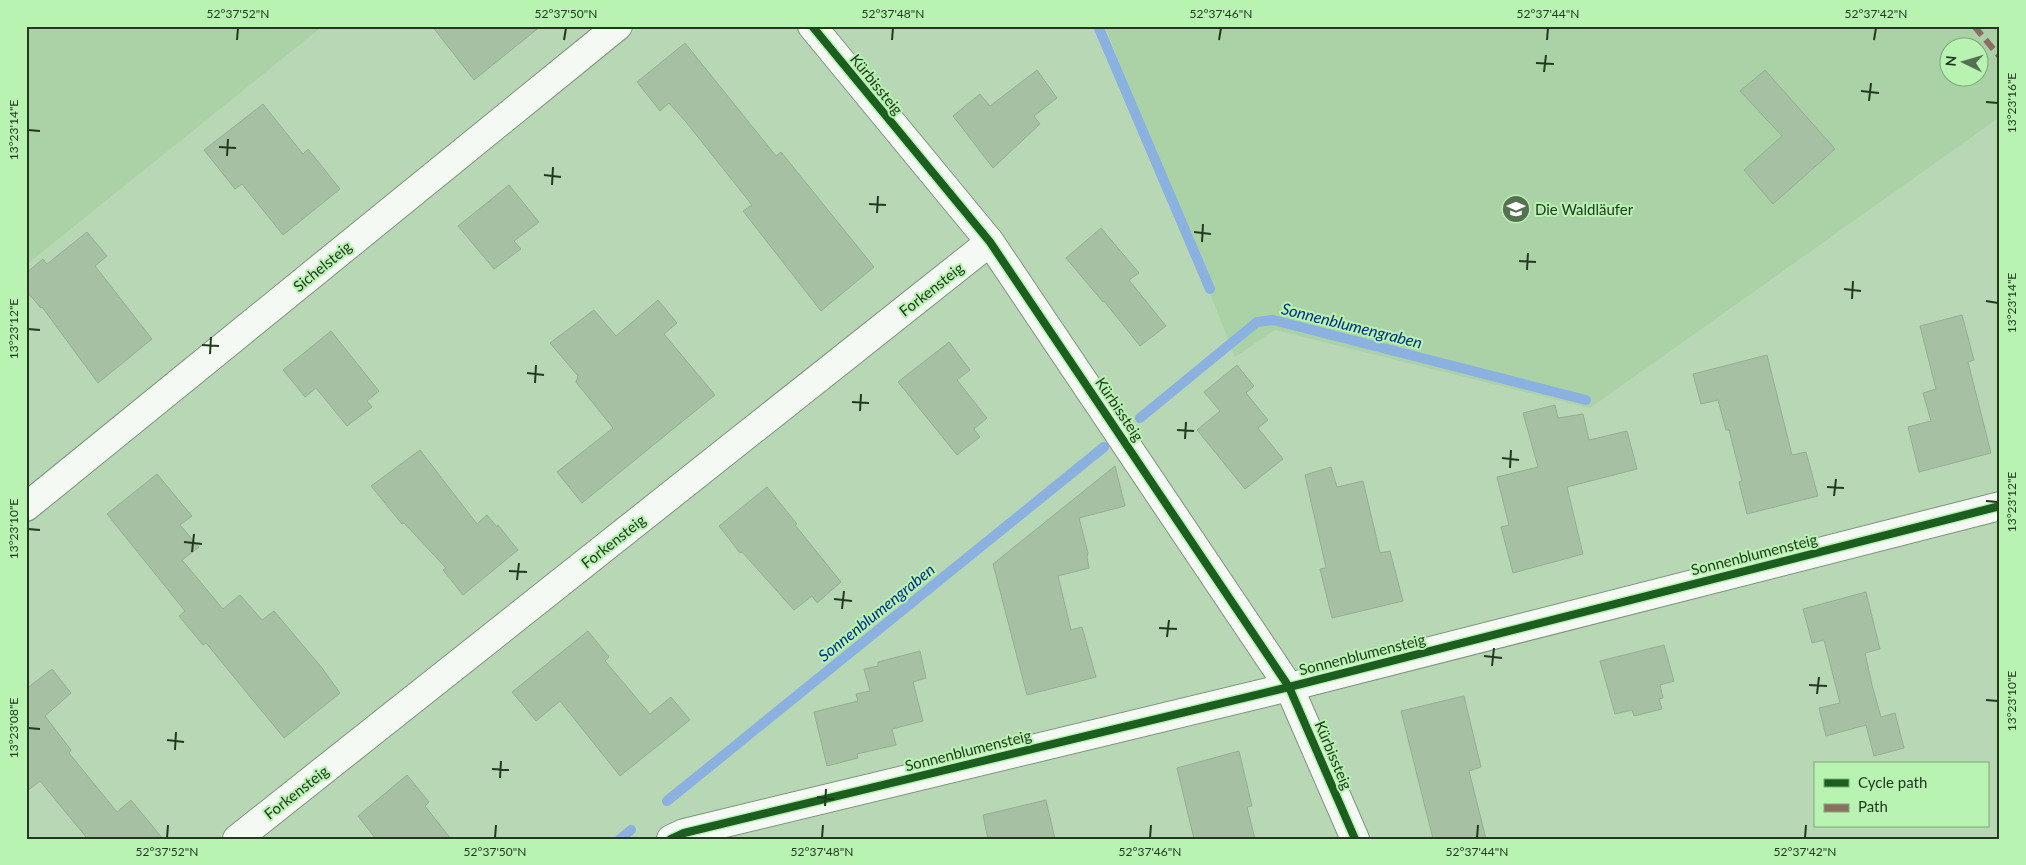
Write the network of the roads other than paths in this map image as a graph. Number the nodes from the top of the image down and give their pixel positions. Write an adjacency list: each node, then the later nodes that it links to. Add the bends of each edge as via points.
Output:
1 (618, 26): 5 (street, Sichelsteig)
2 (812, 26): 3 (street, Kürbissteig)
3 (990, 242): 6 (street, Kürbissteig); 7 (street, Forkensteig)
4 (2000, 506): 6 (street, Sonnenblumensteig)
5 (26, 507)
6 (1289, 687): 8 (street, Sonnenblumensteig, via 684,833); 9 (street, Kürbissteig)
7 (237, 839)
8 (671, 839)
9 (1355, 839)

